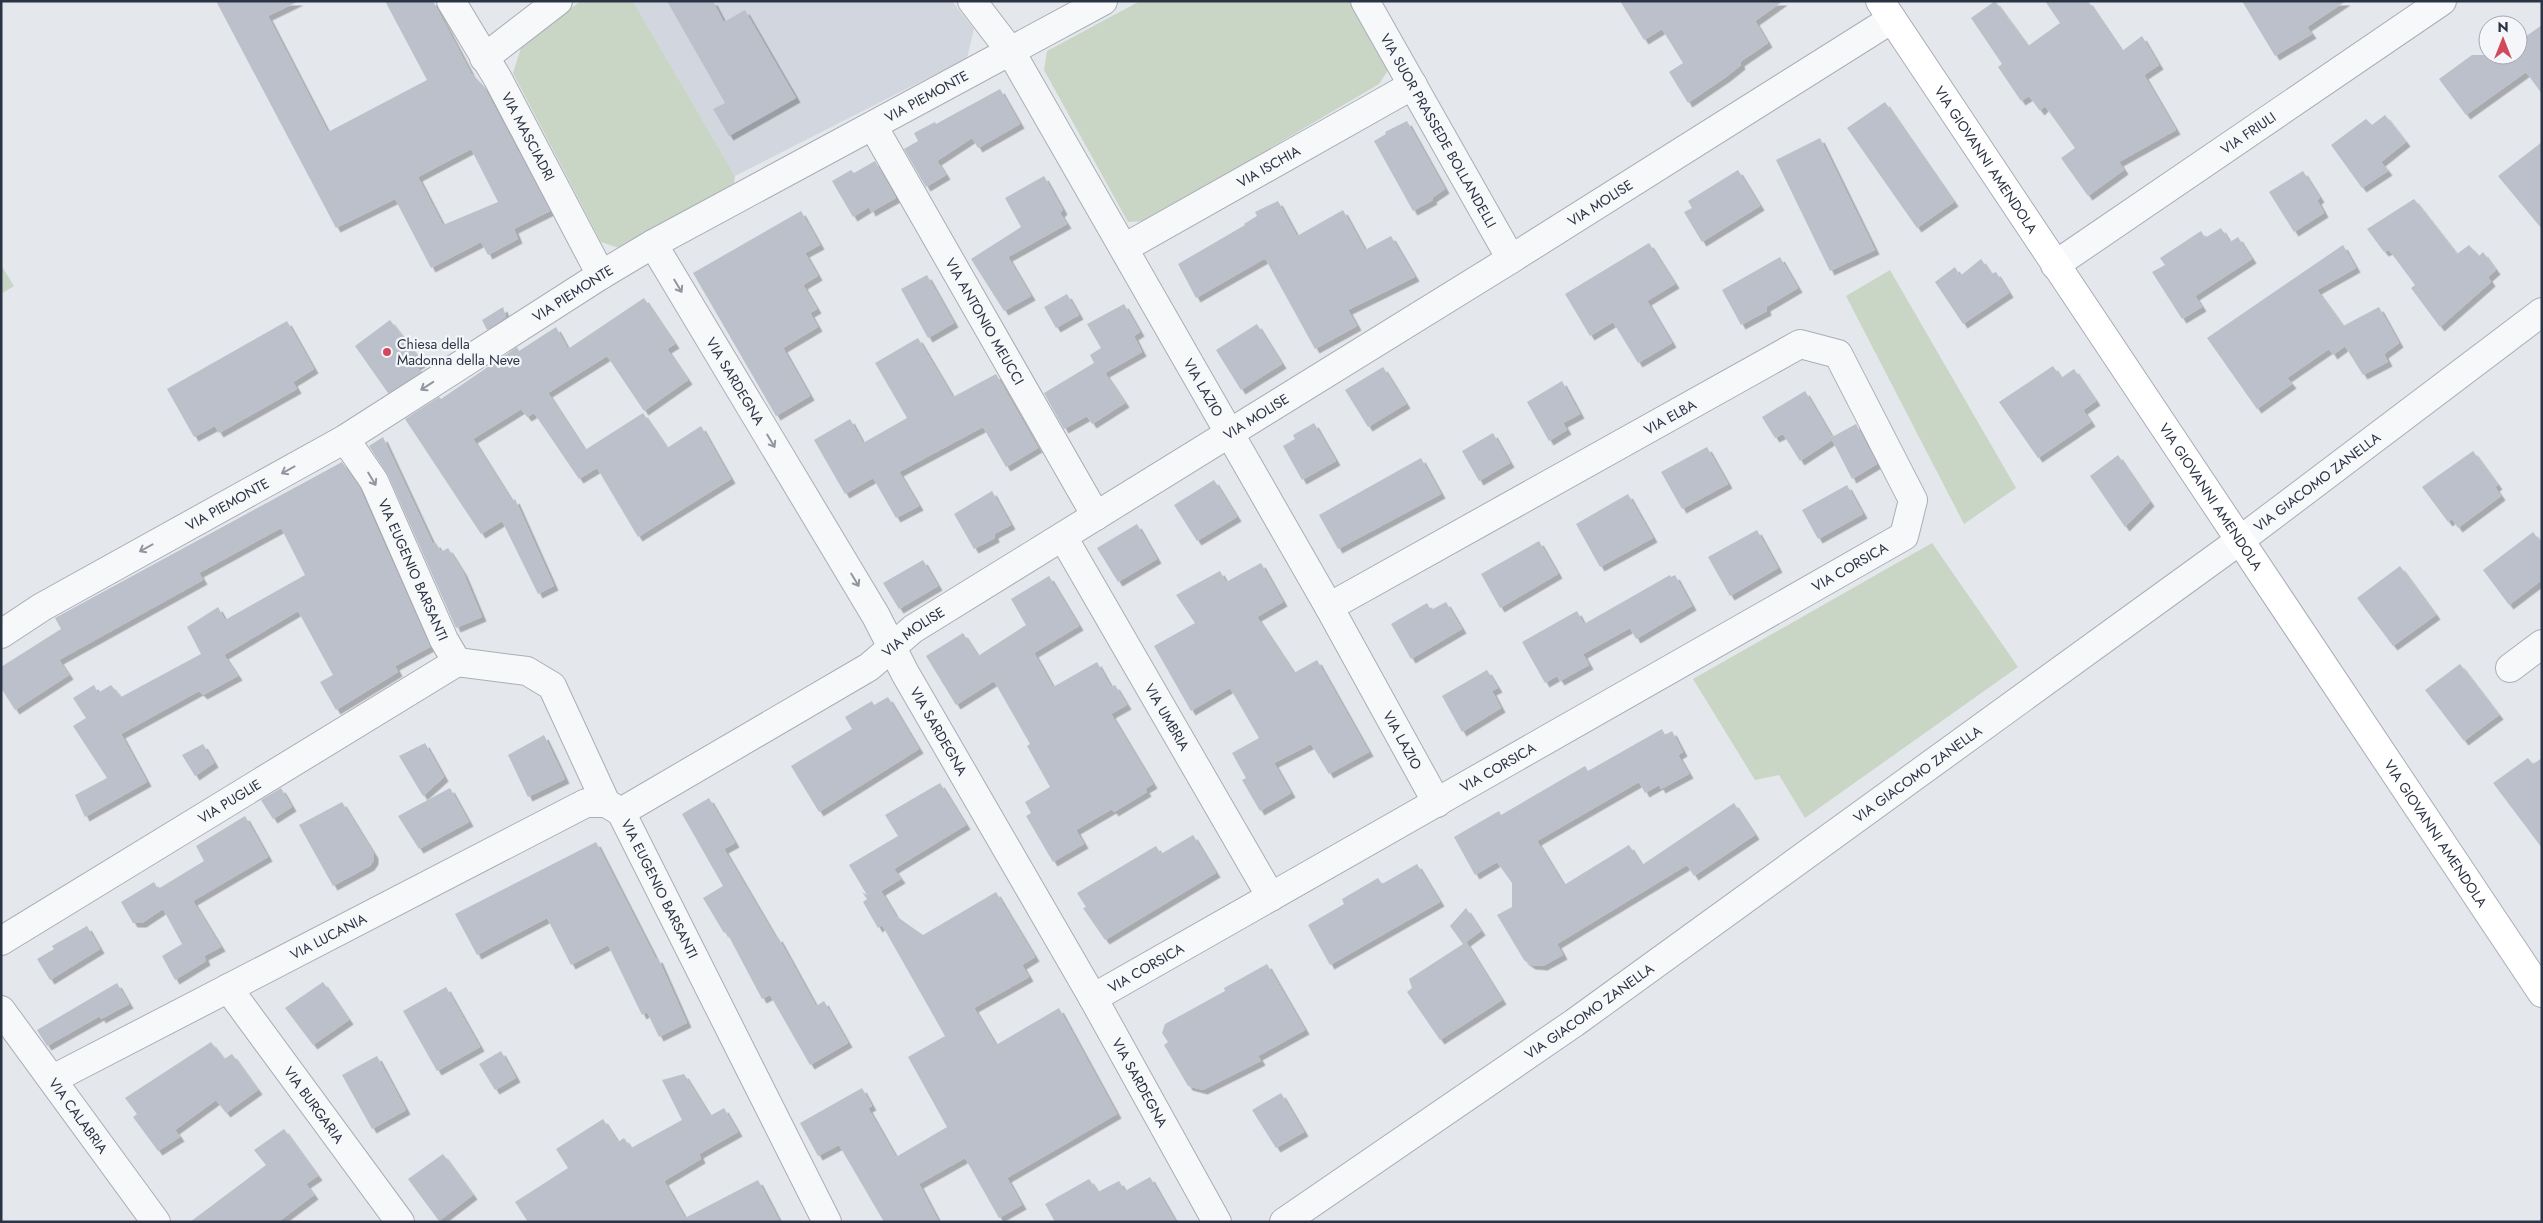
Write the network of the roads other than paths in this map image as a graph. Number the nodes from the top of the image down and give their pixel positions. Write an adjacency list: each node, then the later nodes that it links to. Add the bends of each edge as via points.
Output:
1 (451, 1): 9 (street, VIA MASCIADRI)
2 (558, 1): 9 (street)
3 (972, 1): 8 (street, VIA LAZIO)
4 (1103, 1): 8 (street, VIA PIEMONTE)
5 (1365, 1): 10 (street, VIA SUOR PRASSEDE BOLLANDELLI)
6 (2441, 2): 15 (street, VIA FRIULI)
7 (1886, 10): 14 (street, VIA MOLISE); 15 (street, VIA GIOVANNI AMENDOLA)
8 (1011, 52): 11 (street, VIA PIEMONTE); 13 (street, VIA LAZIO)
9 (484, 58): 16 (street, VIA MASCIADRI)
10 (1413, 85): 13 (street, VIA ISCHIA); 14 (street, VIA SUOR PRASSEDE BOLLANDELLI)
11 (873, 126): 12 (street, VIA PIEMONTE); 20 (street, VIA ANTONIO MEUCCI)
12 (653, 244): 16 (street, VIA PIEMONTE); 27 (street, VIA SARDEGNA, one-way to 27)
13 (1124, 248): 18 (street, VIA LAZIO)
14 (1511, 260): 18 (street, VIA MOLISE)
15 (2055, 265): 23 (street, VIA GIOVANNI AMENDOLA)
16 (601, 275): 19 (street, VIA PIEMONTE, one-way to 19)
17 (2542, 312): 23 (street, VIA GIACOMO ZANELLA)
18 (1230, 434): 20 (street, VIA MOLISE); 24 (street, VIA LAZIO)
19 (345, 439): 25 (street, VIA PIEMONTE, one-way to 25, via 42,607); 28 (street, VIA EUGENIO BARSANTI, one-way to 28, via 374,481 444,640)
20 (1096, 516): 22 (street, VIA MOLISE)
21 (1904, 536): 24 (street, VIA ELBA, via 1913,500 1838,354 1800,344); 30 (street, VIA CORSICA)
22 (1063, 537): 27 (street, VIA MOLISE, via 913,629); 32 (street, VIA UMBRIA)
23 (2239, 540): 35 (street, VIA GIOVANNI AMENDOLA); 43 (street, VIA GIACOMO ZANELLA, via 1574,1023)
24 (1329, 607): 30 (street, VIA LAZIO)
25 (1, 634)
26 (2542, 644): 29 (street)
27 (892, 647): 31 (street, VIA MOLISE, via 869,667); 36 (street, VIA SARDEGNA)
28 (457, 662): 31 (street, VIA EUGENIO BARSANTI, via 527,671 552,686); 33 (street, VIA PUGLIE)
29 (2510, 668)
30 (1437, 803): 32 (street, VIA CORSICA)
31 (613, 807): 34 (street, VIA LUCANIA, via 586,803); 41 (street, VIA EUGENIO BARSANTI)
32 (1271, 897): 36 (street, VIA CORSICA)
33 (1, 941)
34 (228, 988): 38 (street, VIA LUCANIA); 40 (street, VIA BURGARIA)
35 (2542, 993)
36 (1093, 998): 42 (street, VIA SARDEGNA)
37 (1, 1010): 38 (street, VIA CALABRIA)
38 (53, 1079): 39 (street, VIA CALABRIA)
39 (156, 1222)
40 (400, 1222)
41 (827, 1222)
42 (1217, 1222)
43 (1284, 1222)

